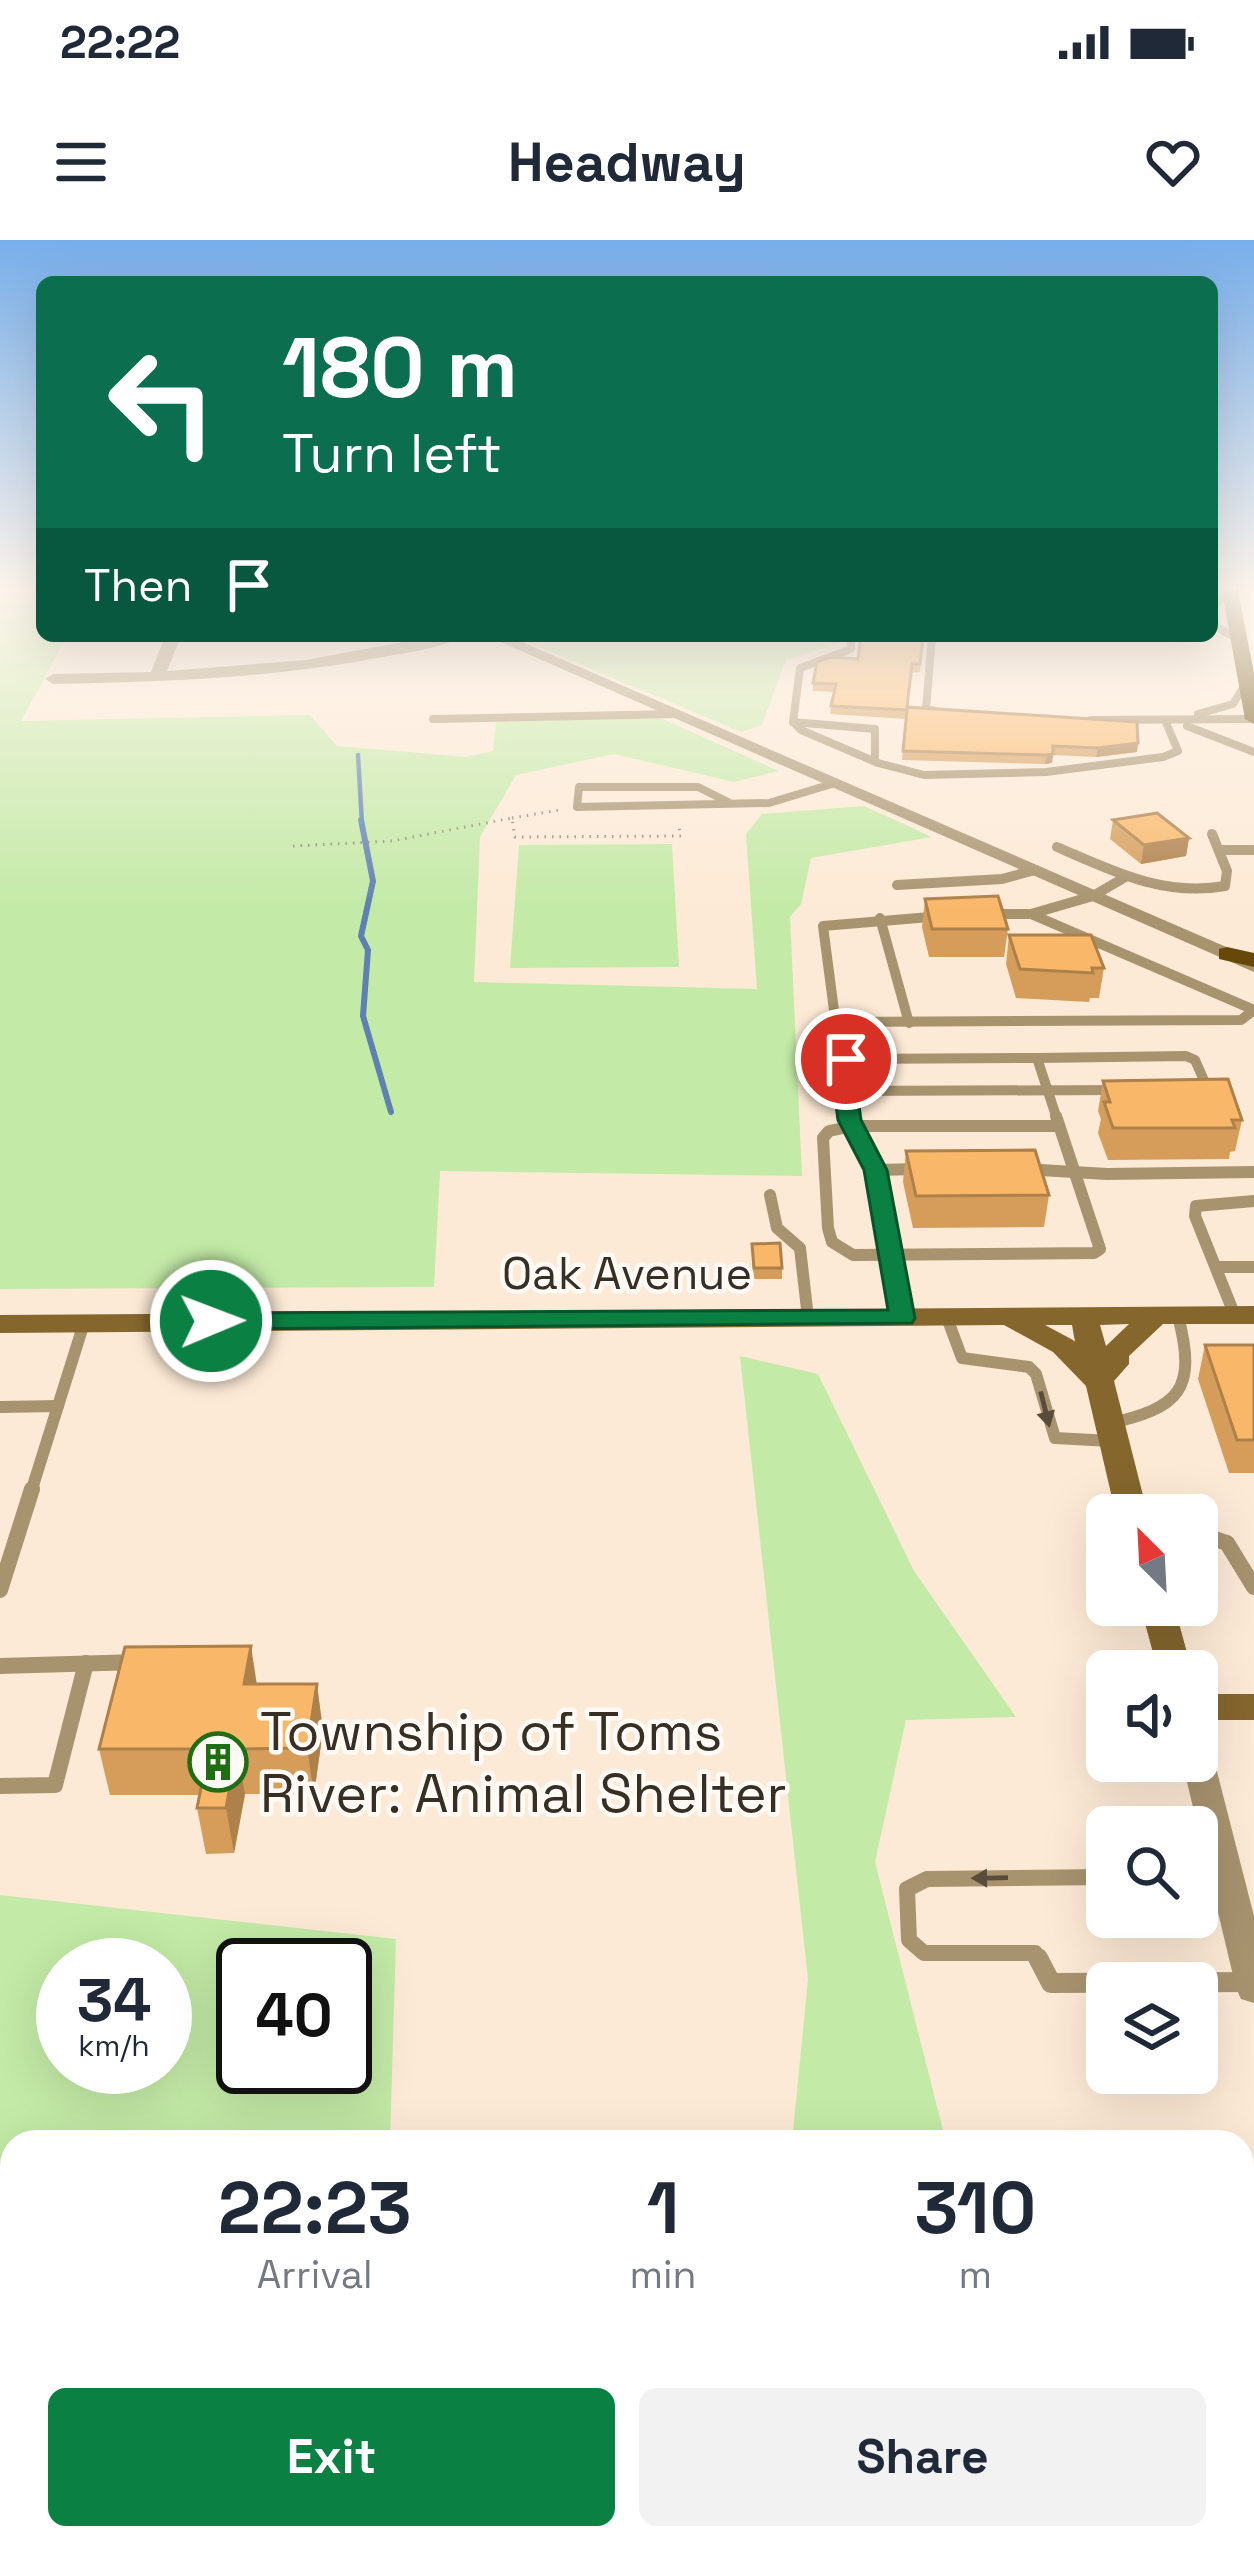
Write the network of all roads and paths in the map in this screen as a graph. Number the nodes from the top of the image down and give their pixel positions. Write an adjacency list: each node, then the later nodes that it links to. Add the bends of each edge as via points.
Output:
1 (628, 694): 7 (street)
2 (797, 694): 12 (lane)
3 (927, 694): 5 (lane, via 926,710)
4 (1239, 694): 6 (lane)
5 (959, 713)
6 (1207, 713): 8 (lane); 11 (lane)
7 (674, 714): 9 (lane); 15 (street)
8 (1254, 716): 11 (lane)
9 (433, 719)
10 (1070, 719): 11 (lane)
11 (1165, 720): 13 (lane); 14 (lane, via 1178,751 1160,761 941,776)
12 (793, 722): 14 (lane); 14 (lane, via 874,729)
13 (1254, 752)
14 (874, 760)
15 (835, 783): 16 (lane, via 787,801); 25 (street)
16 (728, 802): 17 (lane); 17 (lane, via 698,787 579,787)
17 (577, 807): 18 (path)
18 (512, 818): 20 (path, via 515,836); 21 (path, via 392,841)
19 (1212, 834): 23 (lane)
20 (681, 836)
21 (293, 846)
22 (1057, 847): 26 (lane)
23 (1221, 850): 24 (lane); 26 (lane, via 1226,886 1182,893)
24 (1254, 850)
25 (1034, 870): 27 (lane); 28 (street)
26 (1126, 876): 28 (lane)
27 (897, 885)
28 (1093, 896): 30 (lane); 33 (street)
29 (982, 914): 30 (lane)
30 (1031, 914): 35 (lane)
31 (962, 915): 32 (lane)
32 (880, 918): 36 (lane); 36 (lane, via 823,926 835,1018)
33 (1227, 954): 34 (main road)
34 (1254, 963)
35 (1254, 1010): 36 (lane, via 1241,1020)
36 (909, 1023)
37 (1036, 1058): 39 (lane, via 1186,1055 1206,1085); 40 (lane, via 846,1059); 41 (lane)
38 (1136, 1090): 41 (lane)
39 (1179, 1090)
40 (846, 1091): 41 (lane); 42 (lane)
41 (1048, 1091): 43 (lane)
42 (854, 1126): 43 (lane); 47 (lane); 51 (lane, via 823,1138 832,1242 844,1252)
43 (1059, 1126): 44 (lane)
44 (1073, 1168): 46 (lane); 48 (lane); 51 (lane, via 1100,1249 1094,1253)
45 (941, 1169): 47 (lane)
46 (1007, 1169)
47 (875, 1170): 51 (lane)
48 (1254, 1172)
49 (770, 1195): 57 (lane, via 776,1228 800,1248)
50 (1253, 1204): 52 (lane, via 1196,1206)
51 (891, 1255): 58 (lane)
52 (1216, 1267): 53 (lane); 54 (lane)
53 (1254, 1267)
54 (1244, 1315): 55 (street, Oak Avenue)
55 (1166, 1316): 56 (street, Oak Avenue); 63 (lane); 65 (street, via 1115,1353)
56 (1084, 1317): 60 (street, Oak Avenue); 65 (street)
57 (808, 1318): 58 (street, Oak Avenue); 61 (street, Oak Avenue)
58 (902, 1318): 59 (street, Oak Avenue)
59 (947, 1318): 60 (street, Oak Avenue); 68 (lane, one-way to 68, via 962,1358 1022,1363 1036,1374 1055,1438)
60 (1009, 1318): 65 (street, via 1063,1346)
61 (85, 1323): 62 (street, Oak Avenue); 66 (lane)
62 (0, 1324)
63 (1189, 1365): 64 (lane); 68 (lane, via 1177,1391)
64 (1206, 1365)
65 (1098, 1382): 68 (street)
66 (58, 1406): 67 (lane); 72 (lane)
67 (0, 1407)
68 (1109, 1433): 69 (street)
69 (1126, 1494)
70 (1218, 1534): 71 (lane)
71 (1254, 1587)
72 (0, 1590)
73 (151, 1662): 74 (lane)
74 (86, 1663): 75 (lane); 78 (lane, via 55,1785)
75 (0, 1666)
76 (1218, 1707): 77 (street)
77 (1254, 1707)
78 (0, 1786)
79 (1086, 1876): 81 (lane, one-way to 81, via 927,1879 907,1889 909,1940 923,1953 1035,1953 1051,1983)
80 (1218, 1891): 81 (street)
81 (1253, 1985)

